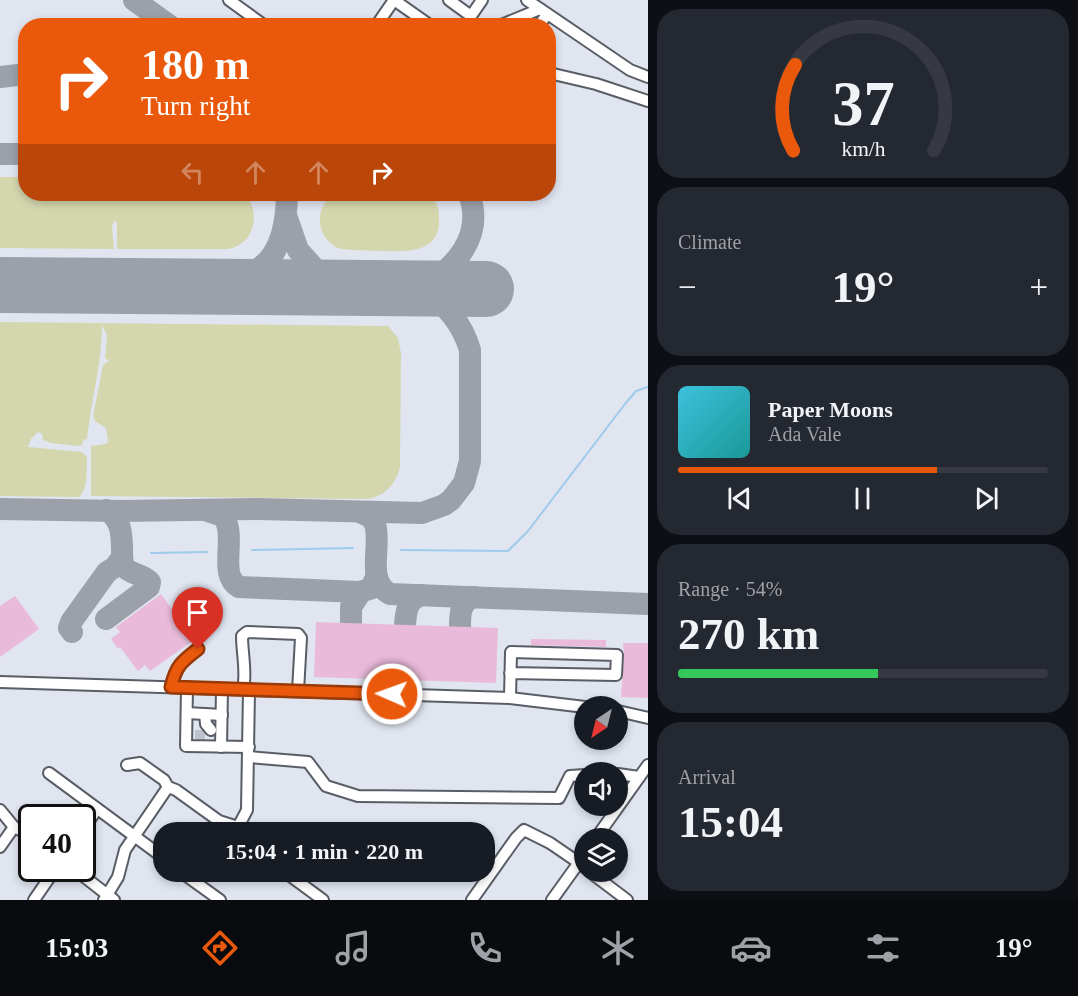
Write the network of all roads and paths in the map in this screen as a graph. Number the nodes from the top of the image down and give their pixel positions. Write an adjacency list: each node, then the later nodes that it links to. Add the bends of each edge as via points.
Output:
1 (229, 0): 7 (street)
2 (394, 0): 8 (street); 9 (street)
3 (449, 0): 4 (street, via 471,16)
4 (482, 0)
5 (527, 0): 6 (street)
6 (543, 11): 10 (street); 11 (street); 12 (street)
7 (253, 18)
8 (382, 18)
9 (420, 18)
10 (522, 18)
11 (541, 18)
12 (553, 18)
13 (556, 20): 15 (street, via 630,70)
14 (556, 75): 16 (street)
15 (648, 77)
16 (648, 101)
17 (198, 649): 20 (street, via 174,672)
18 (510, 673): 18 (street, via 511,652 617,655 616,675); 25 (street)
19 (0, 682): 20 (street)
20 (171, 687): 21 (street)
21 (187, 688): 22 (street); 27 (street)
22 (222, 689): 23 (street); 29 (street)
23 (246, 690): 24 (street); 24 (street, via 242,636 247,632 298,633 302,638); 33 (street)
24 (298, 691): 25 (street)
25 (510, 698): 26 (street)
26 (574, 706)
27 (187, 713): 31 (street); 31 (street, via 186,746)
28 (628, 713): 30 (street)
29 (222, 714): 31 (street); 32 (street)
30 (648, 718)
31 (205, 733): 32 (street)
32 (221, 747): 33 (street)
33 (249, 752): 38 (street, via 308,762 326,786 358,796 559,798 570,776); 44 (street, via 247,810)
34 (127, 765): 40 (street, via 141,763)
35 (648, 765): 39 (street)
36 (49, 773): 41 (street)
37 (628, 775): 39 (street)
38 (574, 776)
39 (639, 777): 47 (street)
40 (168, 787): 43 (street); 48 (street)
41 (97, 809): 48 (street)
42 (0, 810): 45 (street)
43 (221, 822)
44 (242, 822)
45 (14, 826): 46 (street); 49 (street)
46 (18, 828)
47 (603, 828)
48 (134, 836): 50 (street); 58 (street)
49 (0, 847)
50 (153, 850)
51 (574, 856): 62 (street, via 524,831)
52 (574, 872): 63 (street)
53 (46, 882): 59 (street)
54 (89, 882): 58 (street)
55 (196, 882): 60 (street)
56 (299, 882): 61 (street)
57 (603, 882): 64 (street)
58 (108, 899)
59 (34, 900)
60 (220, 900)
61 (323, 900)
62 (472, 900)
63 (552, 900)
64 (626, 900)

